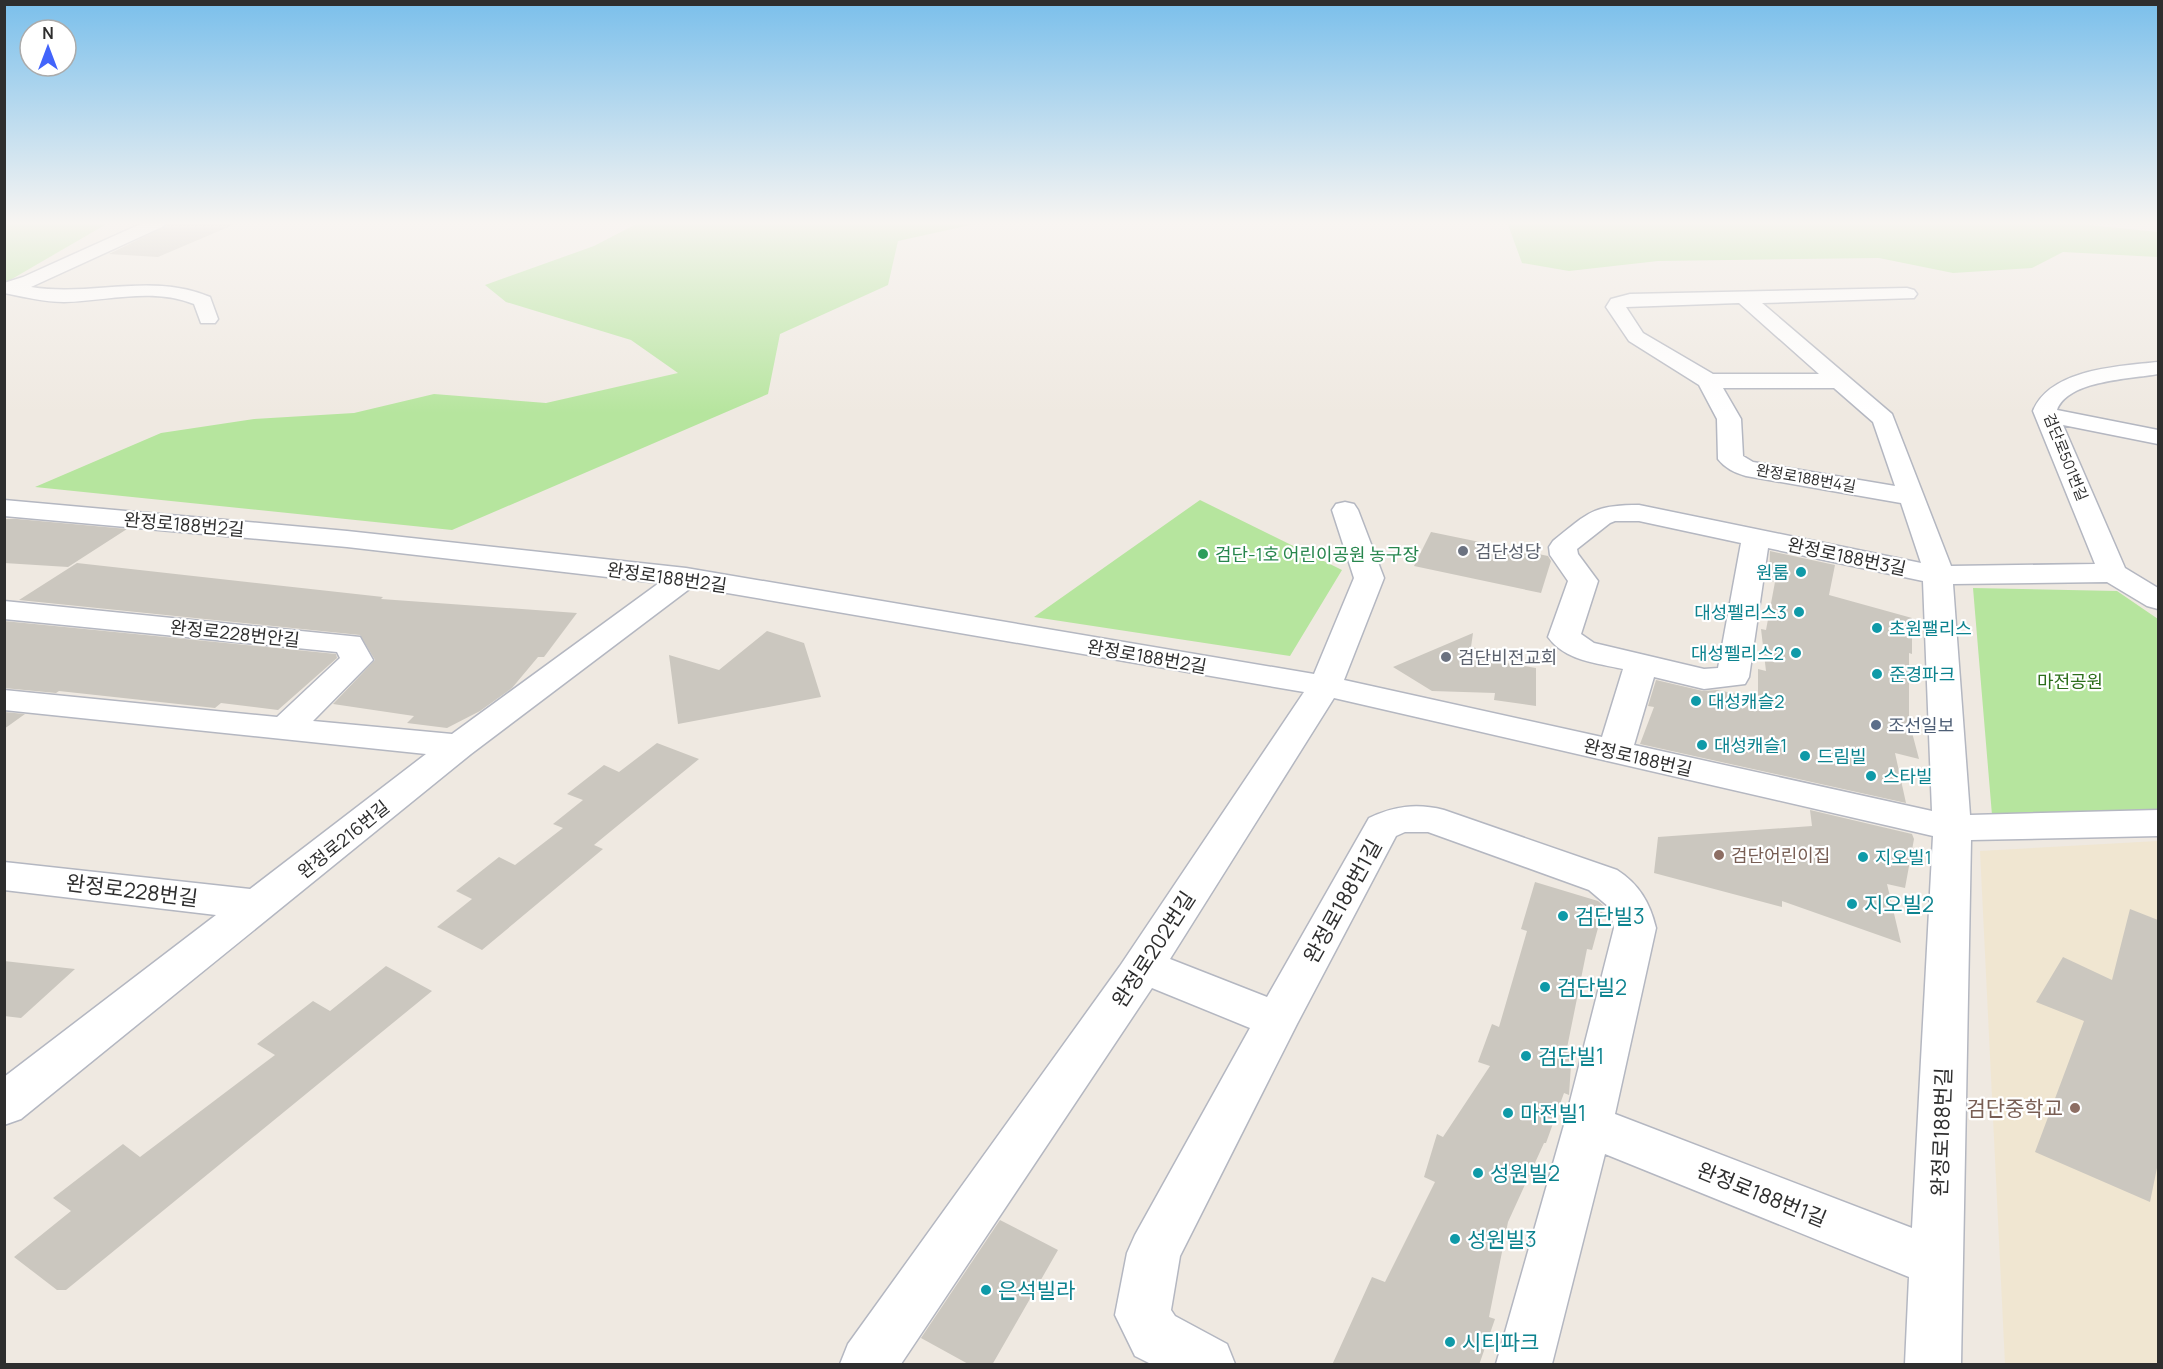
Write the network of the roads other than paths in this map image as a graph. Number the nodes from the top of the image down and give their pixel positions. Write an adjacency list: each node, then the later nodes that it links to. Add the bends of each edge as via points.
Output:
1 (7, 289): 4 (street, via 63,296 173,293 203,302)
2 (1907, 294): 3 (street, 완정로188번4길)
3 (1744, 297): 6 (street, 완정로188번4길, via 1630,300 1616,307 1636,337); 7 (street, 완정로188번길)
4 (208, 319)
5 (2158, 368): 8 (street, 검단로501번길, via 2063,388 2049,401)
6 (1708, 381): 7 (street); 10 (street, 완정로188번4길, via 1729,419 1731,459 1746,468)
7 (1840, 381): 10 (street, 완정로188번길, via 1884,419)
8 (2047, 415): 9 (street); 14 (street, 검단로501번길)
9 (2158, 436)
10 (1912, 497): 15 (street, 완정로188번길)
11 (4, 508): 16 (street, 완정로188번2길, via 347,539)
12 (1345, 510): 20 (street, 완정로202번길, via 1369,578)
13 (1756, 538): 15 (street, 완정로188번3길); 19 (street, 완정로188번3길, via 1733,677 1704,679); 19 (street, 완정로188번3길, via 1639,513 1614,513 1600,517 1563,547 1564,555 1583,581 1564,637 1583,650)
14 (2113, 573): 15 (street, 완정로188번3길); 17 (street)
15 (1938, 575): 26 (street, 완정로188번길)
16 (686, 577): 20 (street, 완정로188번2길); 23 (street, 완정로216번길)
17 (2158, 600)
18 (4, 610): 22 (street, 완정로228번안길, via 349,644 357,660)
19 (1641, 664): 24 (street)
20 (1325, 686): 24 (street, 완정로188번길); 29 (street, 완정로202번길)
21 (4, 700): 22 (street)
22 (286, 728): 23 (street)
23 (459, 746): 28 (street, 완정로216번길)
24 (1615, 752): 26 (street, 완정로188번길)
25 (2158, 823): 26 (street)
26 (1952, 828): 33 (street, 완정로188번길)
27 (4, 876): 28 (street, 완정로228번길)
28 (260, 905): 31 (street, 완정로216번길)
29 (1143, 966): 30 (street); 34 (street, 완정로202번길)
30 (1277, 1020): 32 (street, 완정로188번1길, via 1383,827 1399,819 1431,819 1603,880 1623,892 1635,928); 35 (street, 완정로188번1길, via 1154,1253 1147,1286 1143,1314 1155,1336)
31 (4, 1105)
32 (1588, 1125): 33 (street, 완정로188번1길); 36 (street, 완정로188번1길)
33 (1937, 1263): 37 (street, 완정로188번길)
34 (868, 1365)
35 (1207, 1365)
36 (1524, 1365)
37 (1933, 1365)

